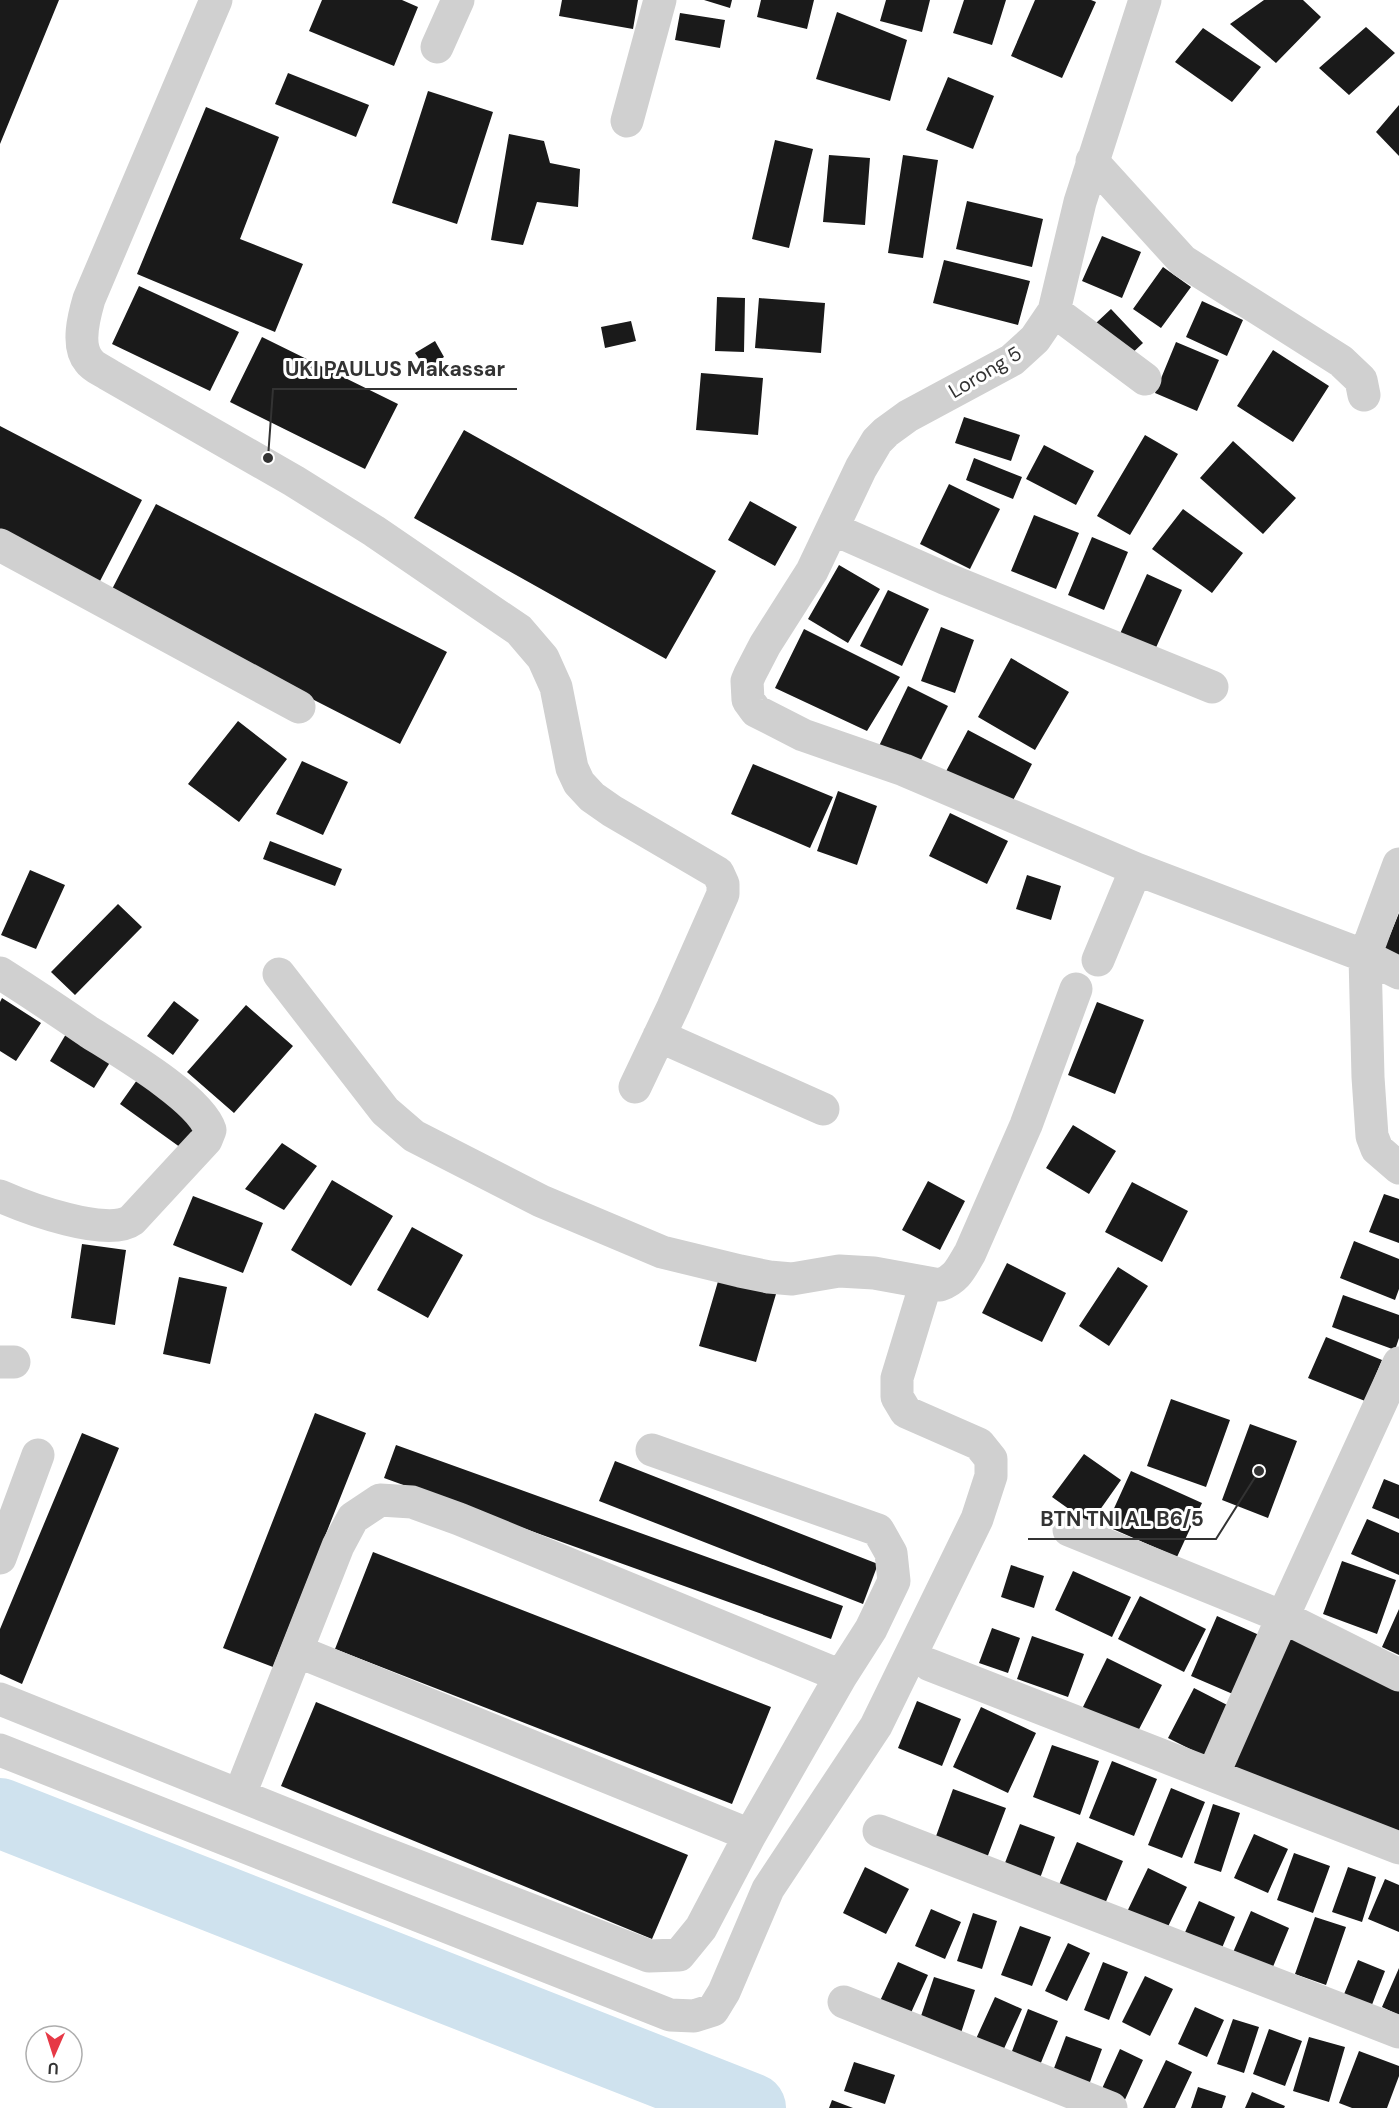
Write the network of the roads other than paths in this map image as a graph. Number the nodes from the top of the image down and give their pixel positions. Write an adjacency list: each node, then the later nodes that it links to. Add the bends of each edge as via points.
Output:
1 (216, 0): 23 (street, via 89,299 82,326 85,352 89,361 109,375 240,448 374,531 506,620 529,640 543,658 556,687 579,783 605,807 722,878 723,894)
2 (458, 0): 5 (street)
3 (660, 0): 6 (street)
4 (1145, 0): 7 (street, Lorong 5)
5 (437, 47)
6 (627, 121)
7 (1092, 161): 8 (street, Lorong 5); 10 (street, via 1183,261 1341,361 1361,380)
8 (1054, 311): 9 (street); 11 (street, Lorong 5, via 1035,339 1012,360 886,432 861,468)
9 (1145, 379)
10 (1364, 394)
11 (833, 530): 13 (street); 16 (street, Lorong 5, via 747,681 748,700 756,711 803,735 904,770)
12 (0, 545): 14 (street)
13 (1212, 687)
14 (299, 707)
15 (1399, 864): 17 (street)
16 (1136, 869): 17 (street, Lorong 5); 18 (street)
17 (1365, 956): 20 (street, Lorong 5); 26 (street, via 1372,1136 1377,1149)
18 (1098, 960)
19 (0, 973): 27 (street, via 146,1069 184,1098 206,1120 210,1130 206,1140 132,1220 120,1226 81,1223)
20 (1399, 973)
21 (279, 974): 28 (street, via 385,1111 414,1136 541,1201 662,1252 740,1271 792,1279 839,1271 874,1273)
22 (1076, 989): 28 (street, via 1026,1125 970,1253 951,1281 940,1285)
23 (659, 1036): 24 (street); 25 (street)
24 (635, 1087)
25 (823, 1109)
26 (1399, 1168)
27 (0, 1196)
28 (926, 1283): 40 (street, via 897,1378 897,1397 906,1412 979,1444 991,1459 991,1476 977,1519 876,1726 768,1889 713,2010 693,2016 670,2014)
29 (1399, 1363): 34 (street)
30 (652, 1450): 37 (street, via 878,1530 891,1553 894,1581 871,1629)
31 (38, 1455): 33 (street)
32 (1069, 1530): 34 (street)
33 (0, 1558)
34 (1283, 1617): 38 (street); 41 (street)
35 (297, 1652): 37 (street, via 352,1518 380,1500 412,1502 459,1519); 42 (street); 44 (street)
36 (930, 1665): 41 (street)
37 (841, 1676): 44 (street)
38 (1399, 1676)
39 (0, 1699): 42 (street)
40 (0, 1750)
41 (1213, 1775): 45 (street)
42 (240, 1794): 44 (street, via 649,1956 679,1955 701,1928)
43 (879, 1831): 47 (street)
44 (750, 1835)
45 (1399, 1848)
46 (844, 2002): 48 (street)
47 (1399, 2032)
48 (1111, 2108)

